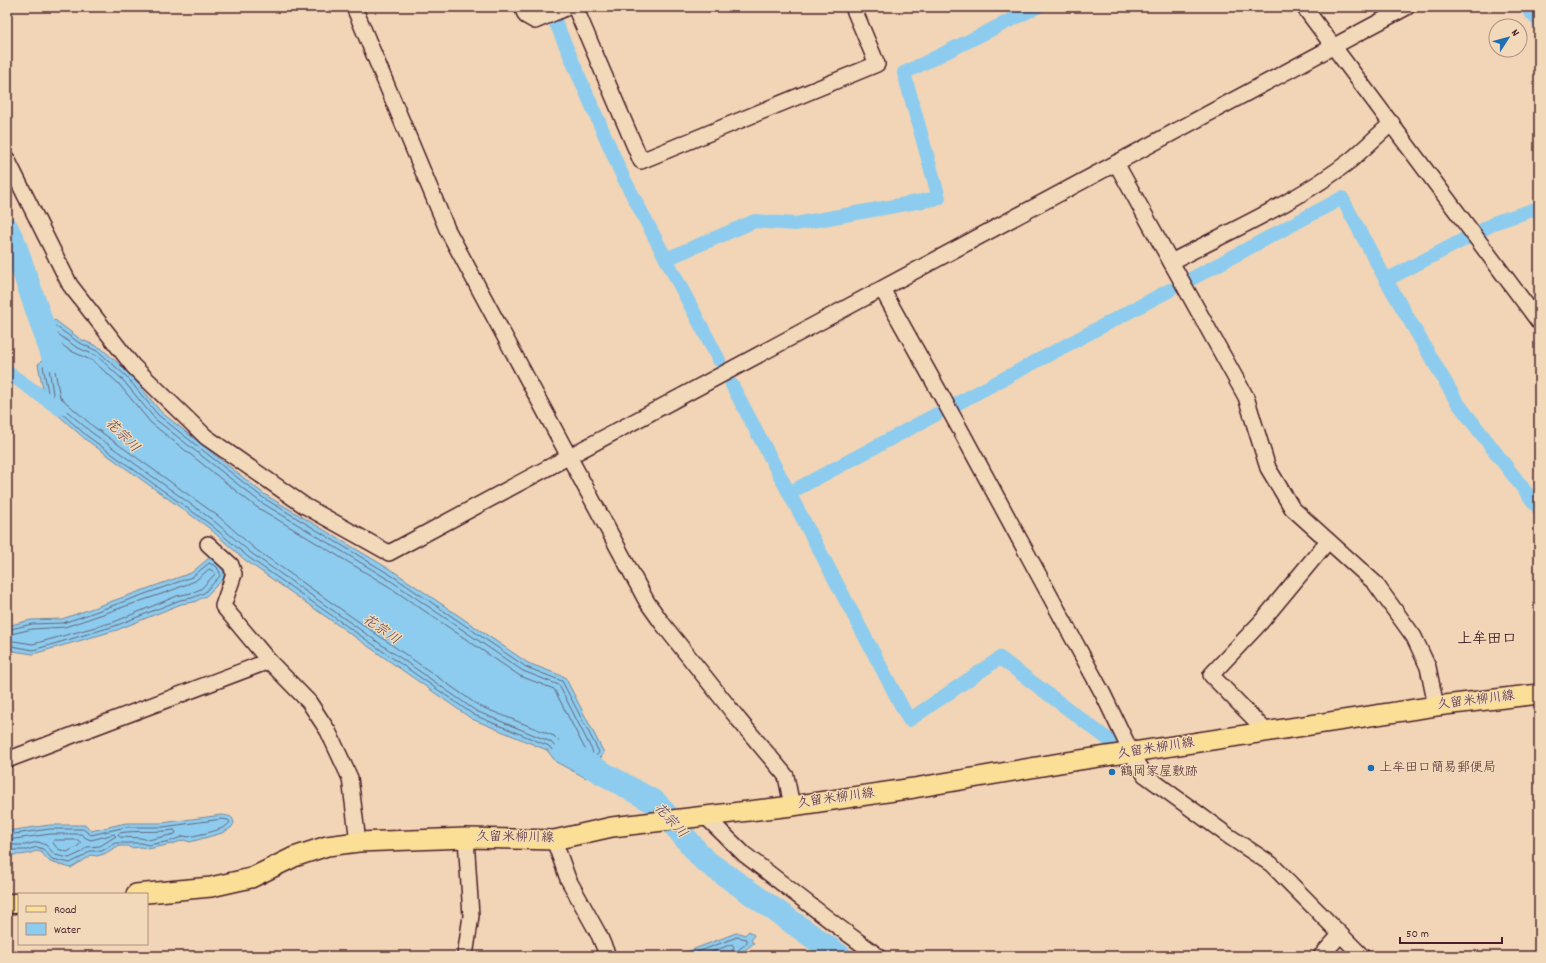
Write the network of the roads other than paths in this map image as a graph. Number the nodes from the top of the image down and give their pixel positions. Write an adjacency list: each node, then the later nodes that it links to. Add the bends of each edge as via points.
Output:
1 (354, 7): 15 (street, via 448,229)
2 (522, 7): 3 (street, via 526,16 535,21)
3 (568, 7)
4 (575, 7): 5 (street, via 641,161 876,64)
5 (853, 7)
6 (1304, 7): 8 (street)
7 (1407, 7): 8 (street)
8 (1333, 46): 9 (street); 11 (street)
9 (1392, 123): 12 (street, via 1350,160 1282,205); 14 (street)
10 (7, 159): 15 (street, via 70,285 133,366 206,437 305,506 389,553)
11 (1116, 163): 12 (street); 13 (street)
12 (1171, 262): 16 (street, via 1246,397 1268,468 1292,508)
13 (882, 289): 15 (street); 22 (street, via 958,424 1099,687)
14 (1539, 322)
15 (568, 456): 24 (street, via 647,602 786,776)
16 (1328, 541): 20 (street, via 1375,583 1414,637 1428,667); 21 (street, via 1261,622 1211,675)
17 (208, 544): 18 (street, via 231,565 234,574 223,606)
18 (269, 660): 23 (street); 28 (street, via 309,702 328,731 350,778)
19 (1539, 694): 20 (main road, 久留米柳川線)
20 (1436, 706): 21 (main road, 久留米柳川線)
21 (1267, 732): 22 (main road, 久留米柳川線)
22 (1131, 752): 24 (main road, 久留米柳川線); 32 (street, via 1145,775 1272,864)
23 (7, 760)
24 (792, 806): 25 (main road, 久留米柳川線)
25 (697, 817): 27 (main road, 久留米柳川線, via 612,827); 35 (street)
26 (466, 838): 27 (main road, 久留米柳川線); 28 (main road, 久留米柳川線); 33 (street, via 471,916)
27 (554, 840): 34 (street, via 568,879)
28 (358, 842): 29 (main road, 久留米柳川線, via 327,846 294,857 251,878 211,887)
29 (147, 893)
30 (18, 903): 31 (main road)
31 (7, 904)
32 (1340, 935): 36 (street); 37 (street)
33 (466, 949)
34 (608, 956)
35 (878, 956)
36 (1321, 956)
37 (1362, 956)

